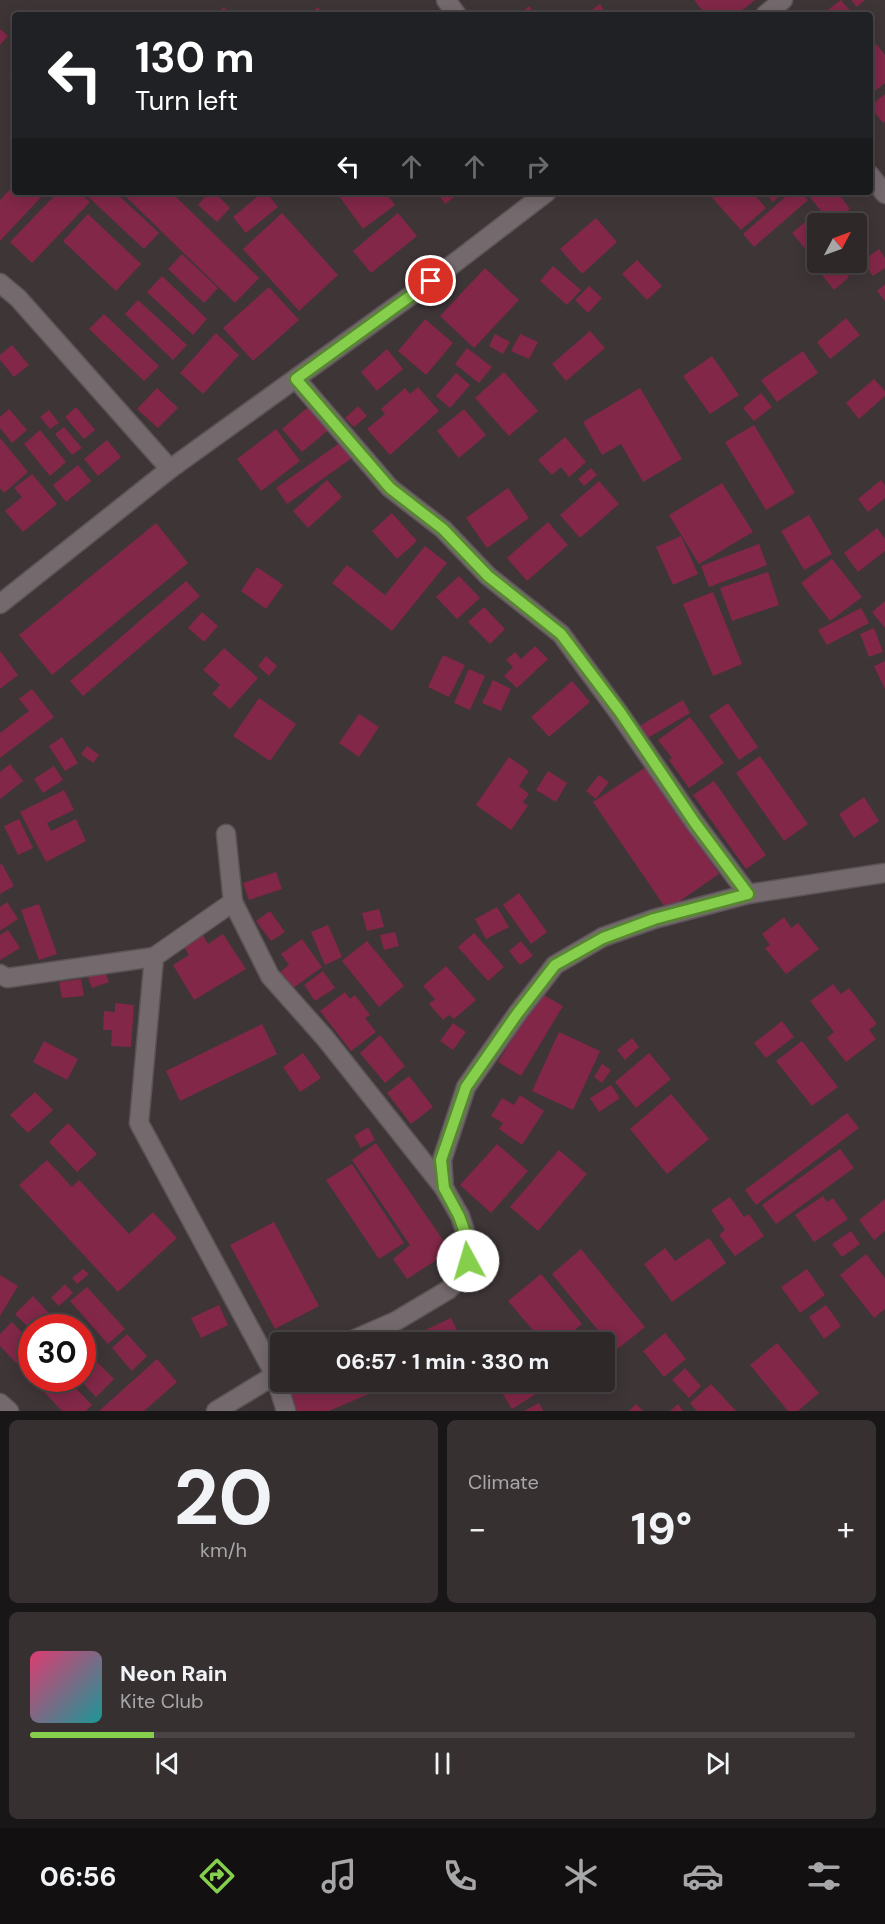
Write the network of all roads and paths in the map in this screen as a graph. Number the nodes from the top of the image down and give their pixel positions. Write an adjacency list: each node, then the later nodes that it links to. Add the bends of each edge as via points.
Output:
1 (783, 0): 2 (street)
2 (769, 12)
3 (873, 179): 4 (street)
4 (885, 194)
5 (543, 195): 7 (street)
6 (0, 283): 8 (street, via 18,298)
7 (296, 379): 8 (street); 12 (street, via 390,488 443,529 488,576 561,634)
8 (170, 469): 9 (street)
9 (0, 604)
10 (226, 834): 13 (street)
11 (885, 873): 12 (street)
12 (748, 894): 16 (street, via 654,919 603,938 555,965 466,1087 441,1160)
13 (233, 902): 14 (street); 16 (street, via 270,976 325,1038)
14 (154, 957): 15 (street, via 7,978); 18 (street, via 139,1123)
15 (0, 974)
16 (444, 1188): 17 (street, via 471,1249 465,1273 448,1290)
17 (371, 1332)
18 (270, 1360)
19 (270, 1379): 23 (street)
20 (282, 1392): 24 (street)
21 (0, 1403): 22 (street)
22 (9, 1411)
23 (216, 1411)
24 (286, 1411)

